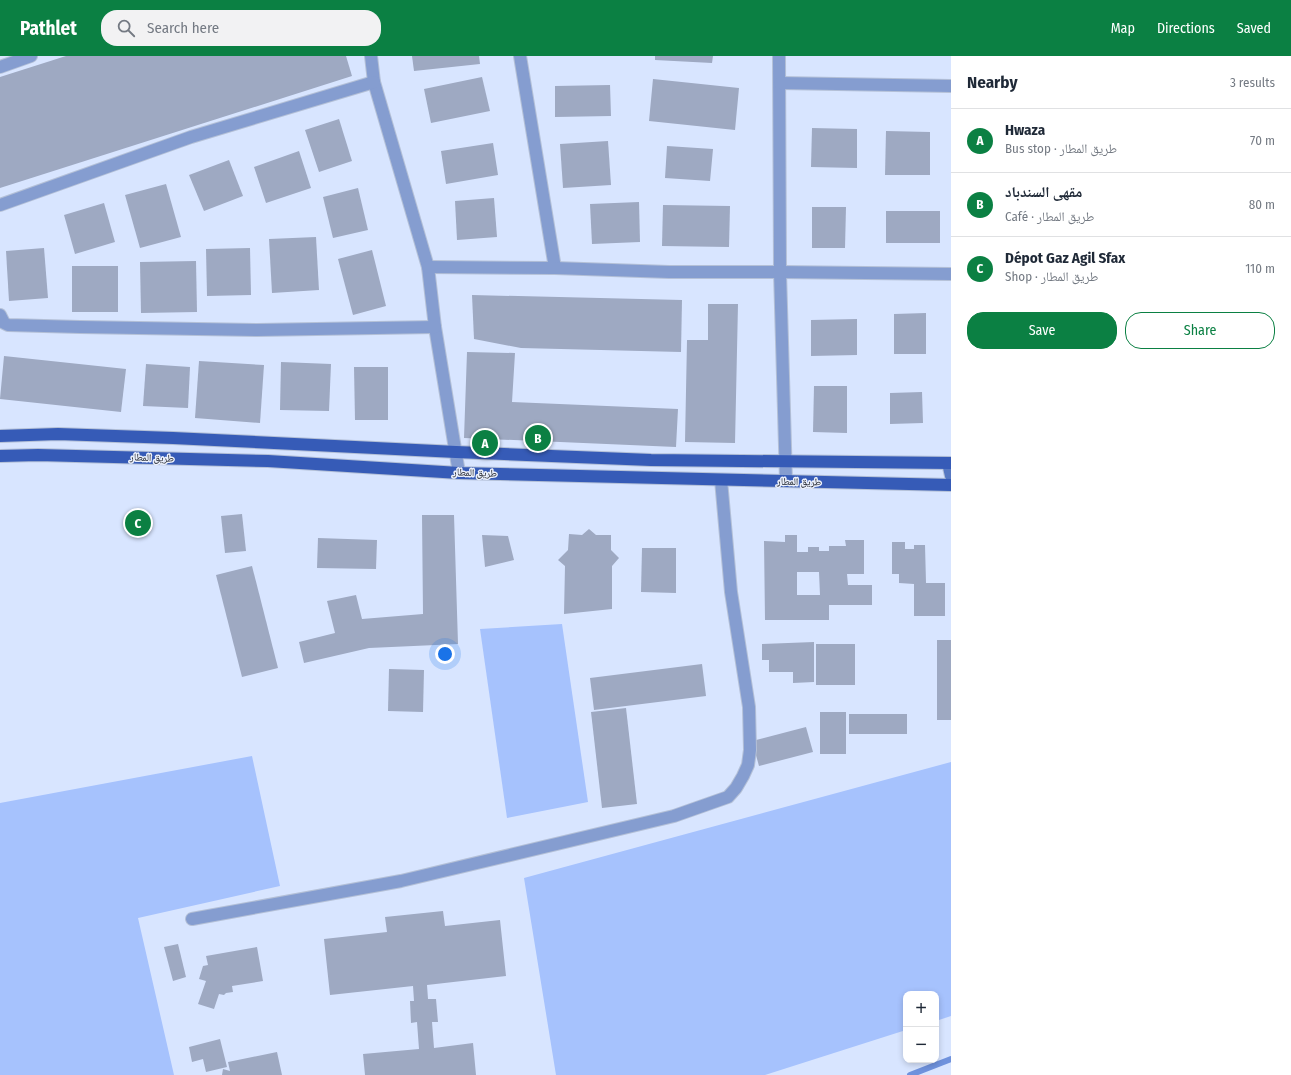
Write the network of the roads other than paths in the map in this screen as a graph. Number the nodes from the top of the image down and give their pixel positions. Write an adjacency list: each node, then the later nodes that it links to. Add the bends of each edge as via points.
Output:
1 (31, 56): 5 (street)
2 (371, 56): 6 (street)
3 (520, 56): 11 (street)
4 (780, 56): 7 (street)
5 (0, 67)
6 (374, 82): 9 (street, via 191,137); 10 (street)
7 (780, 83): 8 (street); 12 (street)
8 (951, 86)
9 (0, 205)
10 (428, 267): 11 (street); 15 (street)
11 (555, 268): 12 (street)
12 (780, 272): 13 (street); 19 (street)
13 (951, 274)
14 (0, 315): 15 (street, via 8,325 80,327 257,330)
15 (435, 327): 17 (street)
16 (0, 436): 17 (main road, طريق المطار, via 58,434)
17 (456, 452): 19 (main road, طريق المطار, via 651,460); 21 (street)
18 (0, 456): 21 (main road, طريق المطار, via 38,454 268,461)
19 (785, 461): 20 (main road, طريق المطار); 24 (street)
20 (949, 463): 22 (street)
21 (459, 473): 23 (main road, طريق المطار)
22 (951, 476)
23 (721, 480): 24 (main road, طريق المطار); 26 (street, via 731,592 749,707 750,743 748,765 736,788 728,797 674,816 401,881)
24 (786, 481): 25 (main road, طريق المطار)
25 (951, 485)
26 (192, 919)

